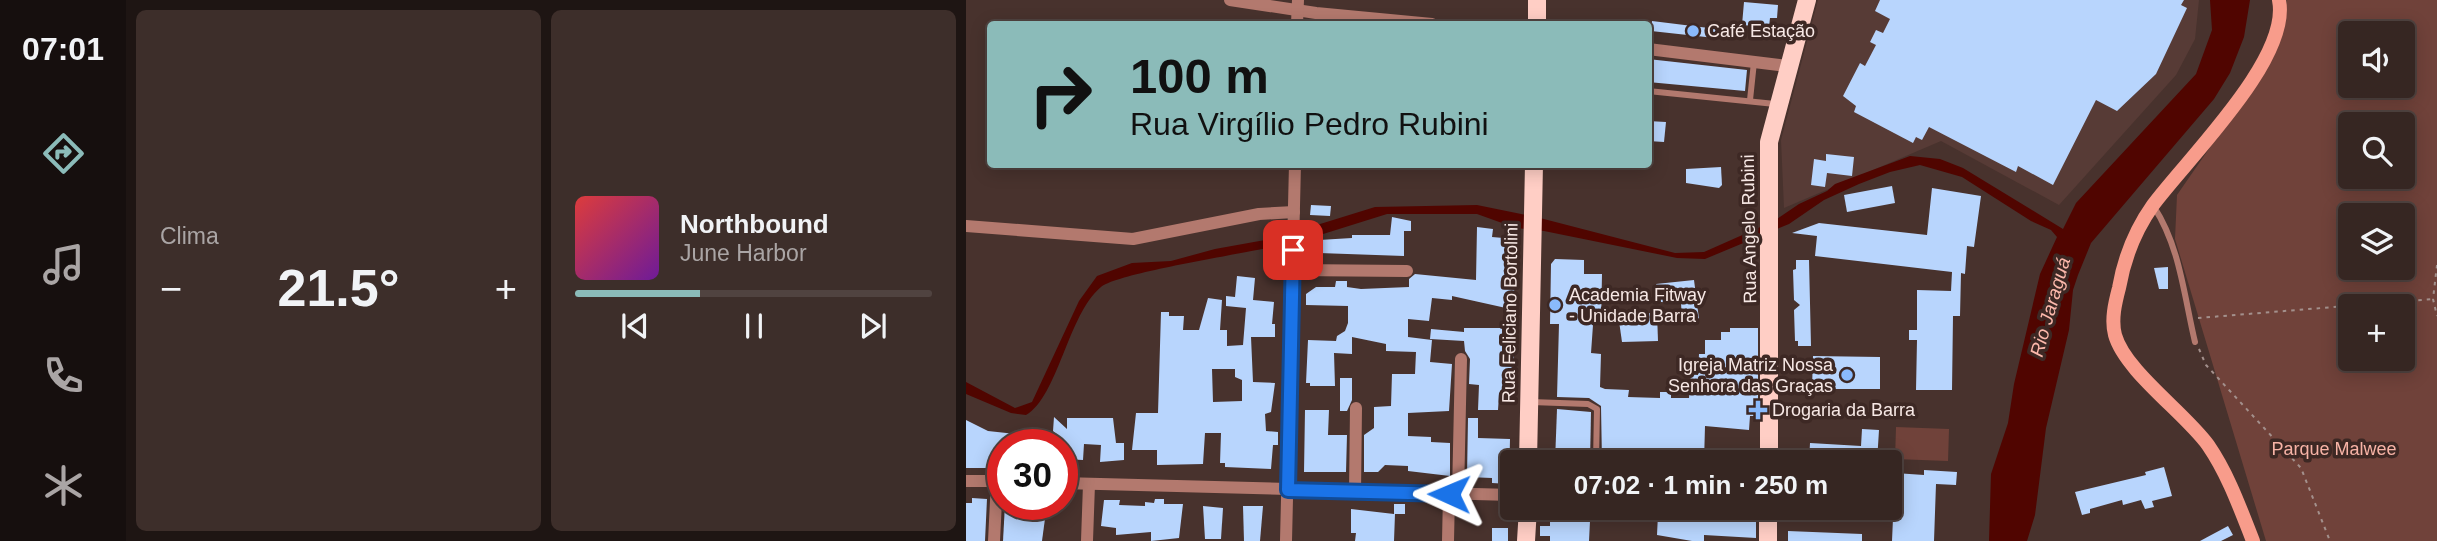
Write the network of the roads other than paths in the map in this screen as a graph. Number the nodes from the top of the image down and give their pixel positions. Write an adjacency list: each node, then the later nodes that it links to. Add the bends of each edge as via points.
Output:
1 (1230, 0): 5 (street)
2 (1537, 0): 7 (main road)
3 (1807, 0): 10 (main road, Rua Angelo Rubini)
4 (2279, 0): 16 (main road, via 2279,20 2245,94)
5 (1298, 5): 6 (street)
6 (1411, 21)
7 (1537, 21)
8 (1652, 49): 9 (street)
9 (1754, 62): 10 (street); 12 (lane)
10 (1787, 66): 13 (main road, Rua Angelo Rubini)
11 (1652, 91): 12 (lane)
12 (1750, 100): 13 (lane)
13 (1777, 104): 27 (main road, Rua Angelo Rubini, via 1769,142)
14 (1295, 168): 17 (street)
15 (1534, 168): 23 (main road, Rua Feliciano Bortolini)
16 (2153, 205): 21 (lane, via 2175,251); 45 (main road, via 2122,271 2113,320 2115,337 2143,375 2207,444 2224,471)
17 (1294, 212): 18 (street, via 1242,217 1133,239); 19 (street)
18 (966, 226)
19 (1293, 270): 20 (street); 32 (street)
20 (1407, 271)
21 (2195, 342)
22 (1461, 359): 34 (street)
23 (1529, 401): 25 (main road, Rua Feliciano Bortolini); 26 (lane, via 1588,404 1597,409)
24 (1356, 408): 33 (street)
25 (1528, 450)
26 (1596, 450)
27 (1769, 450)
28 (966, 481): 29 (street)
29 (987, 481)
30 (1078, 484): 31 (street)
31 (1089, 484): 32 (street); 40 (street)
32 (1288, 490): 33 (street); 41 (street)
33 (1355, 492): 34 (street)
34 (1453, 494): 35 (street); 42 (street)
35 (1500, 495)
36 (996, 520): 39 (street)
37 (1528, 520): 43 (main road)
38 (1768, 520): 44 (main road)
39 (994, 541)
40 (1087, 541)
41 (1286, 541)
42 (1447, 541)
43 (1527, 541)
44 (1768, 541)
45 (2253, 541)

